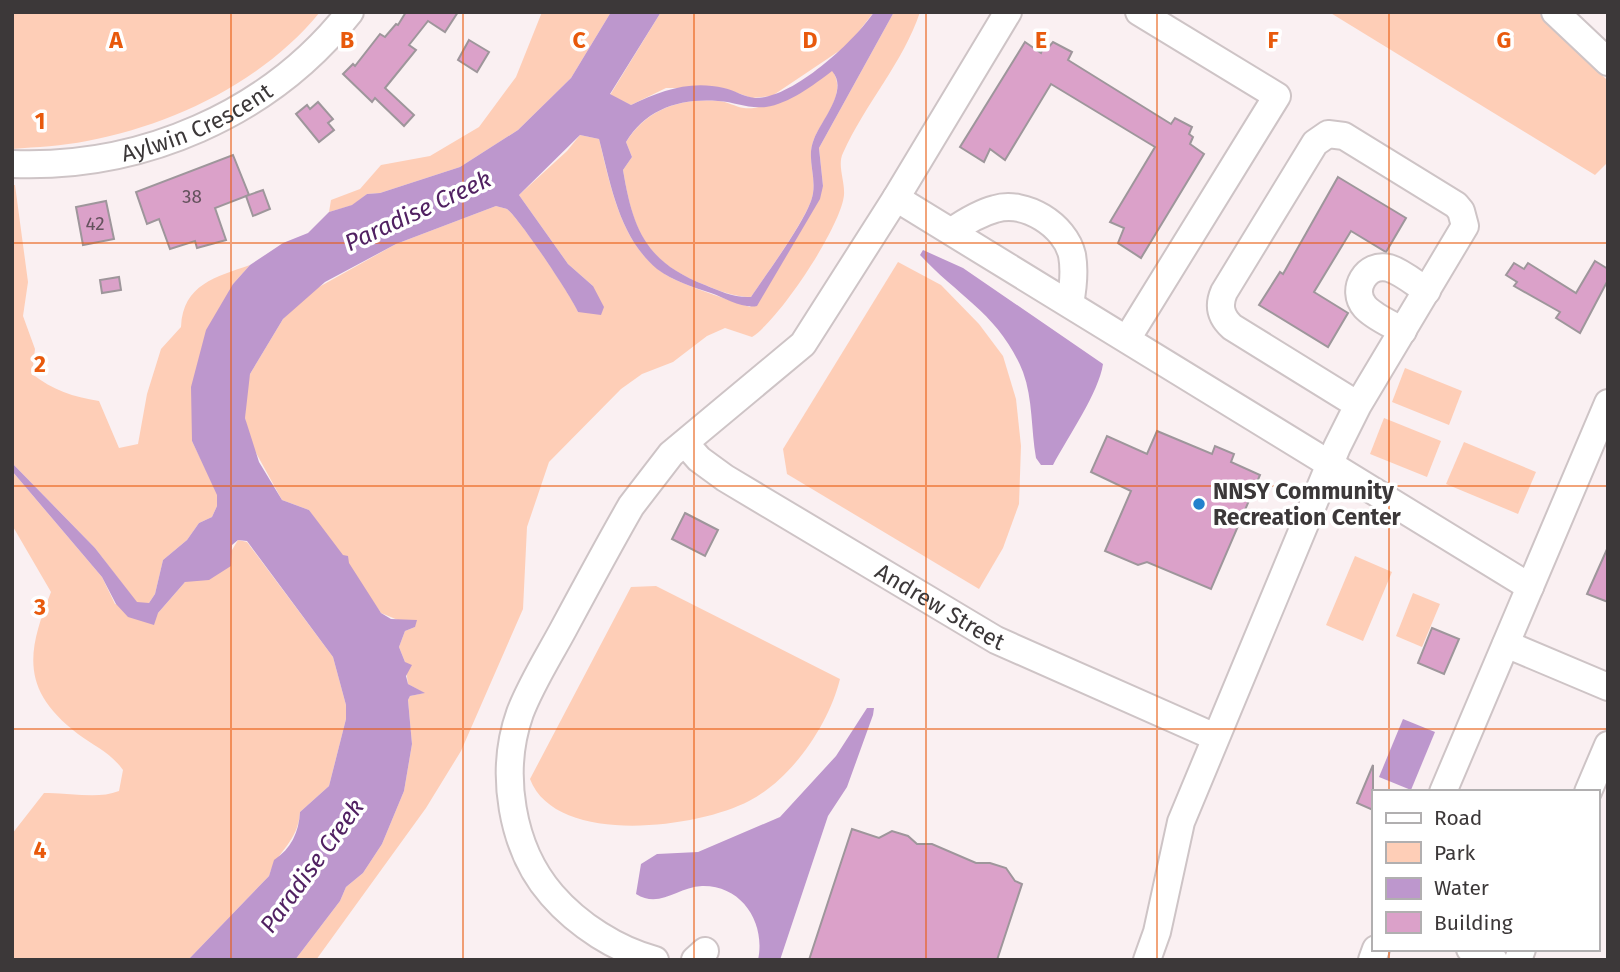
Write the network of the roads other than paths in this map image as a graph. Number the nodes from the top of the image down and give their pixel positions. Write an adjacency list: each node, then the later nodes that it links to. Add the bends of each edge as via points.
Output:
1 (350, 12): 6 (street, Aylwin Crescent, via 317,50 253,101 179,139 99,160)
2 (1008, 12): 7 (street)
3 (1139, 12): 12 (street, via 1277,96)
4 (1555, 12): 5 (street)
5 (1608, 62)
6 (12, 164)
7 (896, 198): 8 (street); 15 (street, via 803,344)
8 (952, 231): 10 (street); 10 (street, via 998,208 1029,210 1055,226 1072,253)
9 (1427, 291): 11 (street); 11 (street, via 1387,268 1365,275 1359,290 1363,306); 14 (street, via 1462,234 1461,211 1344,136 1321,137 1224,292 1220,307 1232,327)
10 (1070, 304): 12 (street)
11 (1403, 331): 14 (street)
12 (1127, 338): 16 (street)
13 (1608, 403): 17 (street)
14 (1358, 405): 16 (street)
15 (685, 443): 20 (street, Andrew Street, via 725,478 996,640); 25 (street, via 631,506 592,576 528,695 511,758 519,836 541,882 600,936)
16 (1331, 464): 17 (street); 20 (street)
17 (1530, 587): 18 (street)
18 (1506, 644): 19 (street); 22 (street)
19 (1608, 687)
20 (1215, 737): 26 (street, via 1181,822)
21 (1608, 745): 23 (street)
22 (1444, 790)
23 (1589, 790)
24 (1474, 951): 27 (street)
25 (655, 960)
26 (1147, 960)
27 (1494, 960)

